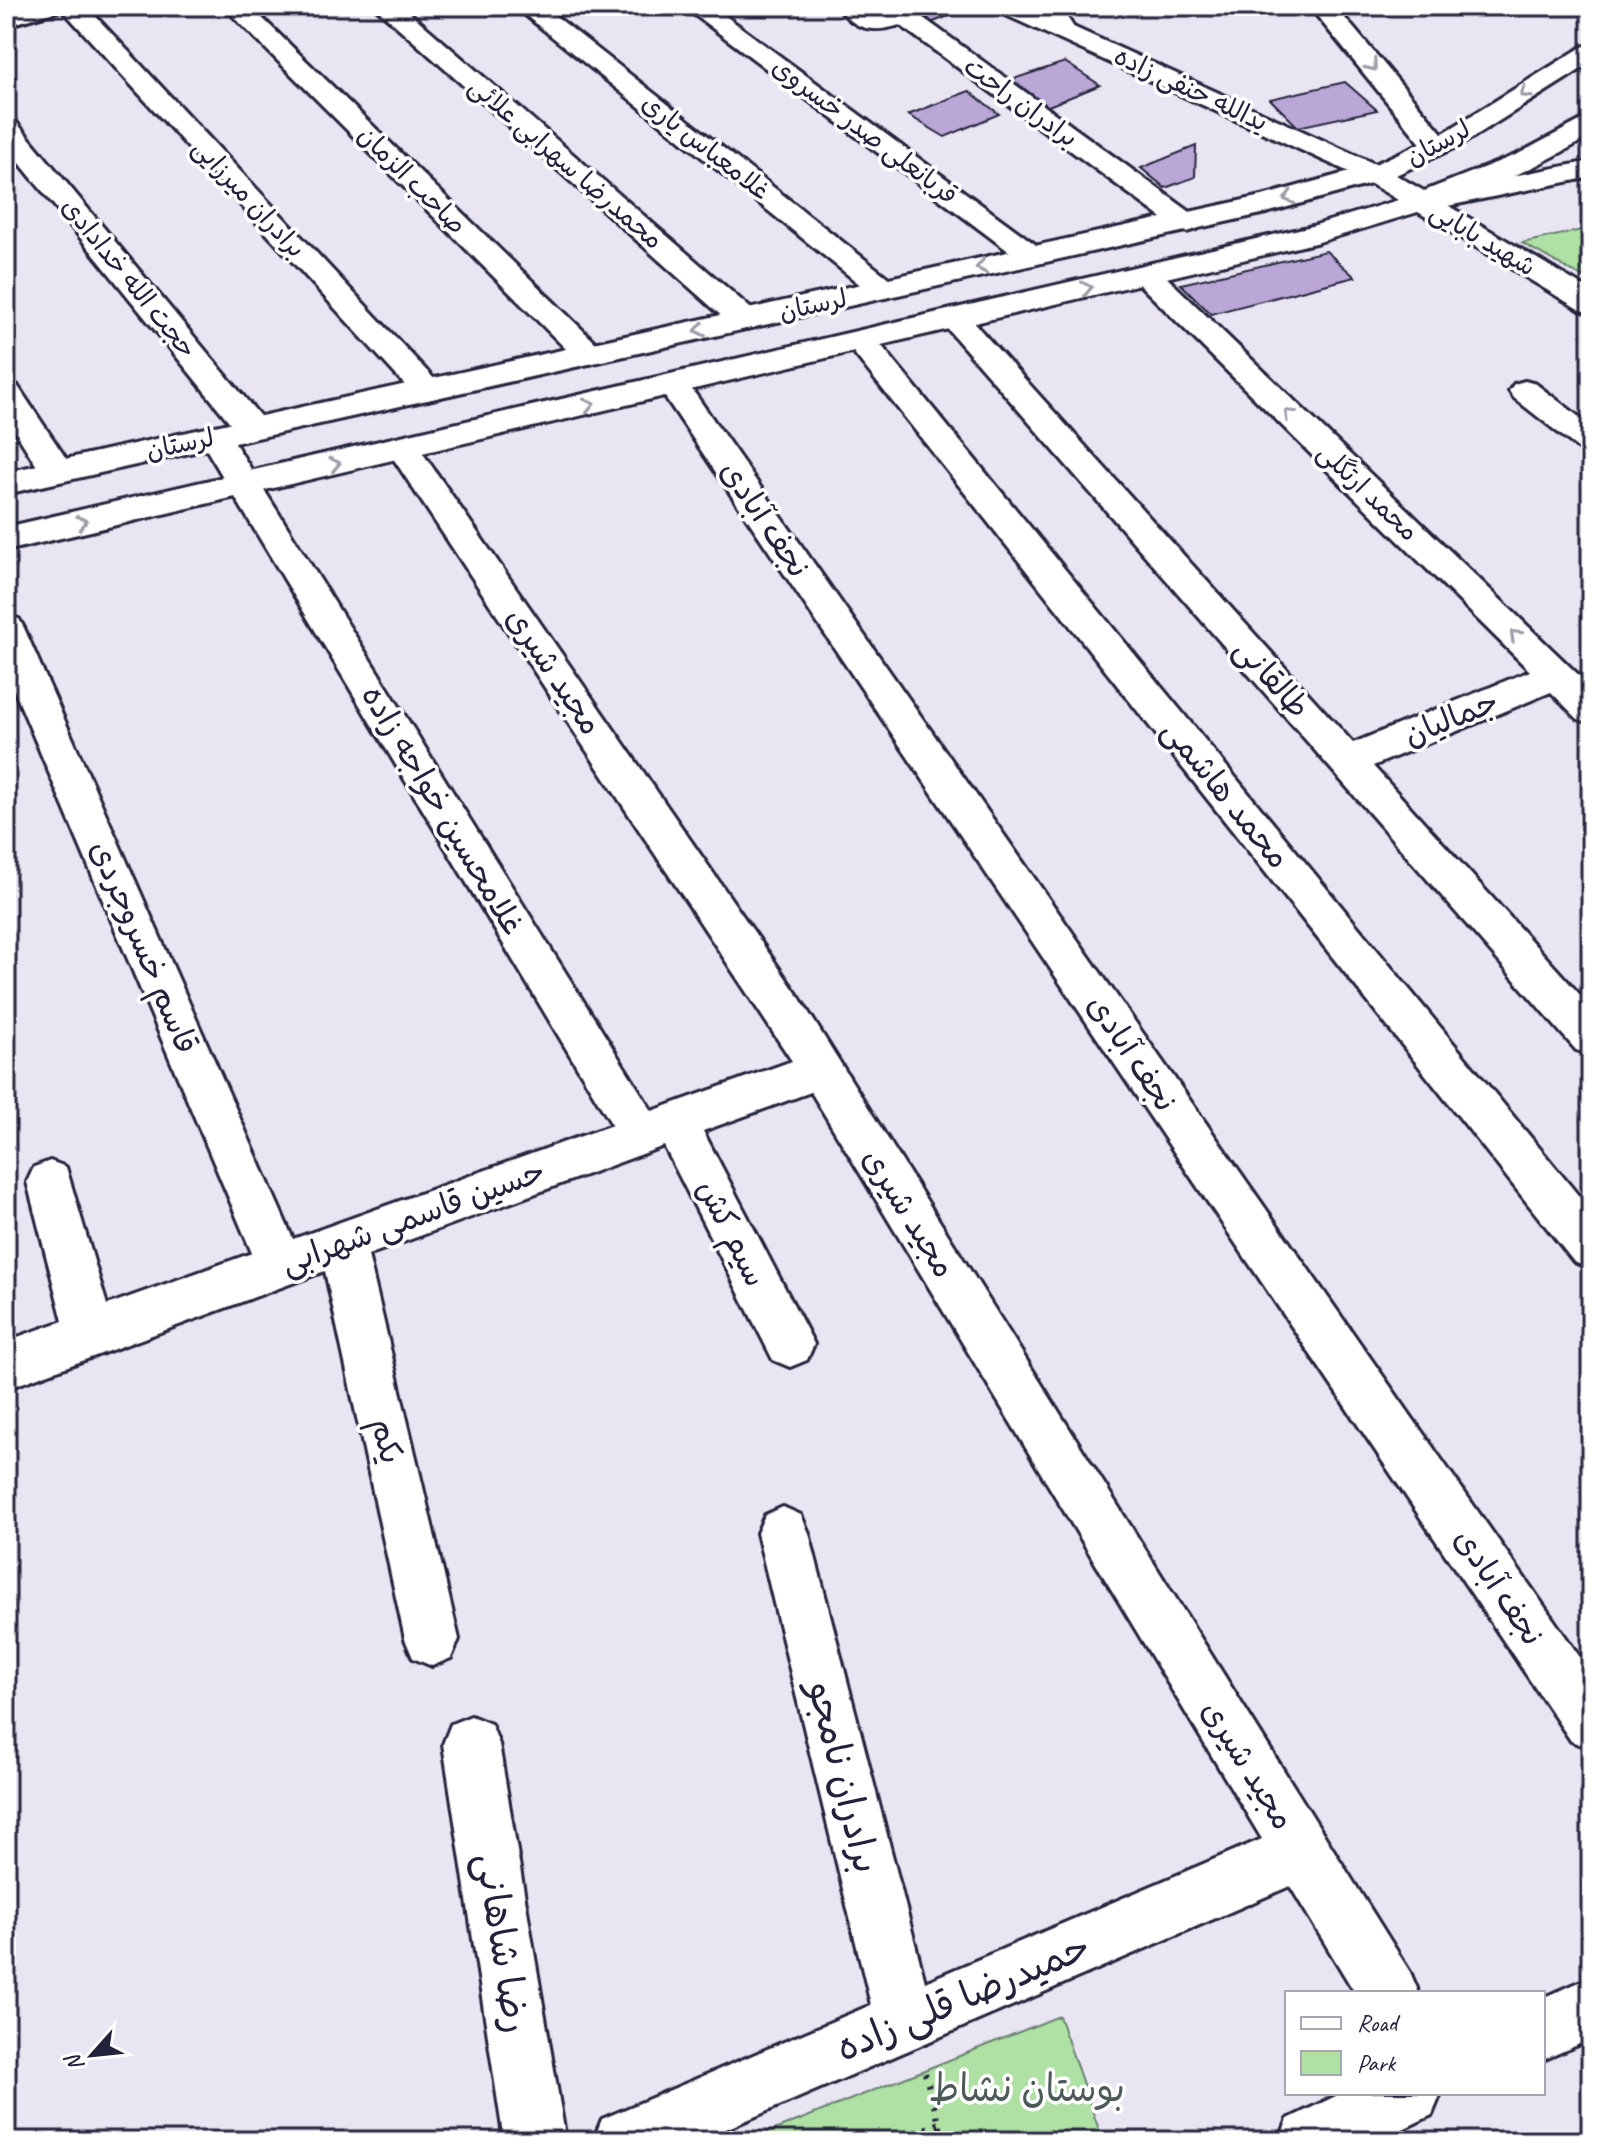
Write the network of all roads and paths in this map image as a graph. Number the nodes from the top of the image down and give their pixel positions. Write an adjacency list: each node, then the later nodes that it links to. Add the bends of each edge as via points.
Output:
1 (12, 6): 12 (street)
2 (72, 6): 33 (street, برادران میرزایی)
3 (236, 6): 31 (street, صاحب الزمان)
4 (387, 6): 29 (street, محمدرضا سهرابی علائی)
5 (527, 6): 26 (street, غلامعباس یاری)
6 (696, 6): 24 (street, قربانعلی صدر خسروی)
7 (850, 6): 13 (street, via 876,24)
8 (932, 6): 13 (street)
9 (1006, 6): 15 (street, یدالله حنفی زاده)
10 (1047, 6): 15 (street)
11 (1322, 6): 19 (street, one-way to 19)
12 (45, 7): 14 (street)
13 (903, 15): 23 (street, برادران راحت)
14 (6, 18)
15 (1063, 31): 21 (street, یدالله حنفی زاده)
16 (1591, 52): 19 (street, لرستان, one-way to 19)
17 (1591, 123): 22 (street, لرستان, via 1566,140)
18 (6, 128): 36 (street, حجت الله خدادادی)
19 (1437, 145): 21 (street, لرستان)
20 (1591, 169): 22 (street)
21 (1375, 174): 22 (street, شهید بابایی); 23 (street, لرستان, one-way to 23)
22 (1423, 202): 25 (street, لرستان); 27 (street, شهید بابایی)
23 (1187, 223): 24 (street, لرستان)
24 (1033, 256): 26 (street, لرستان, one-way to 26)
25 (1146, 274): 28 (street, لرستان, one-way to 25); 45 (street, محمد ارتگلی, one-way to 25)
26 (884, 289): 29 (street, لرستان)
27 (1591, 304)
28 (954, 319): 30 (street, لرستان); 47 (street, طالقانی)
29 (745, 320): 31 (street, لرستان, one-way to 31)
30 (861, 341): 32 (street, لرستان); 53 (street, محمد هاشمی)
31 (589, 354): 33 (street, لرستان)
32 (673, 385): 39 (street, لرستان, one-way to 32); 60 (street, نجف آبادی)
33 (427, 390): 36 (street, لرستان)
34 (1525, 391): 38 (street)
35 (6, 392): 40 (street)
36 (252, 428): 37 (street, لرستان)
37 (215, 437): 40 (street, لرستان); 42 (street, غلامحسین خواجه زاده)
38 (1591, 442)
39 (403, 449): 42 (street, لرستان, one-way to 39); 49 (street, مجید شیری)
40 (57, 471): 41 (street, لرستان)
41 (6, 483)
42 (245, 485): 43 (street, لرستان, one-way to 42); 50 (street, غلامحسین خواجه زاده)
43 (6, 539)
44 (6, 628): 54 (street, قاسم خسروجردی)
45 (1556, 675): 46 (street, محمد ارتگلی); 47 (street, جمالیان)
46 (1591, 709)
47 (1346, 761): 48 (street, طالقانی)
48 (1591, 1037)
49 (821, 1069): 50 (street, حسین قاسمی شهرابی); 62 (street, مجید شیری)
50 (658, 1128): 52 (street, حسین قاسمی شهرابی); 56 (street, سیم کش)
51 (50, 1182): 55 (street)
52 (342, 1243): 54 (street, حسین قاسمی شهرابی); 59 (street, یکم)
53 (1591, 1247)
54 (281, 1265): 55 (street, حسین قاسمی شهرابی)
55 (91, 1334): 57 (street, حسین قاسمی شهرابی)
56 (790, 1344)
57 (6, 1365)
58 (783, 1533): 65 (street, برادران نامجو)
59 (432, 1639)
60 (1591, 1721)
61 (471, 1744): 69 (street, رضا شاهانی)
62 (1301, 1852): 63 (street, مجید شیری); 65 (street, حمیدرضا قلی زاده)
63 (1388, 1991)
64 (1591, 2007): 66 (street)
65 (905, 2022): 68 (path); 70 (street, حمیدرضا قلی زاده)
66 (1545, 2029)
67 (1406, 2095): 73 (street)
68 (939, 2123): 71 (path); 72 (path)
69 (535, 2141)
70 (624, 2141)
71 (895, 2141)
72 (944, 2141)
73 (1310, 2141)

